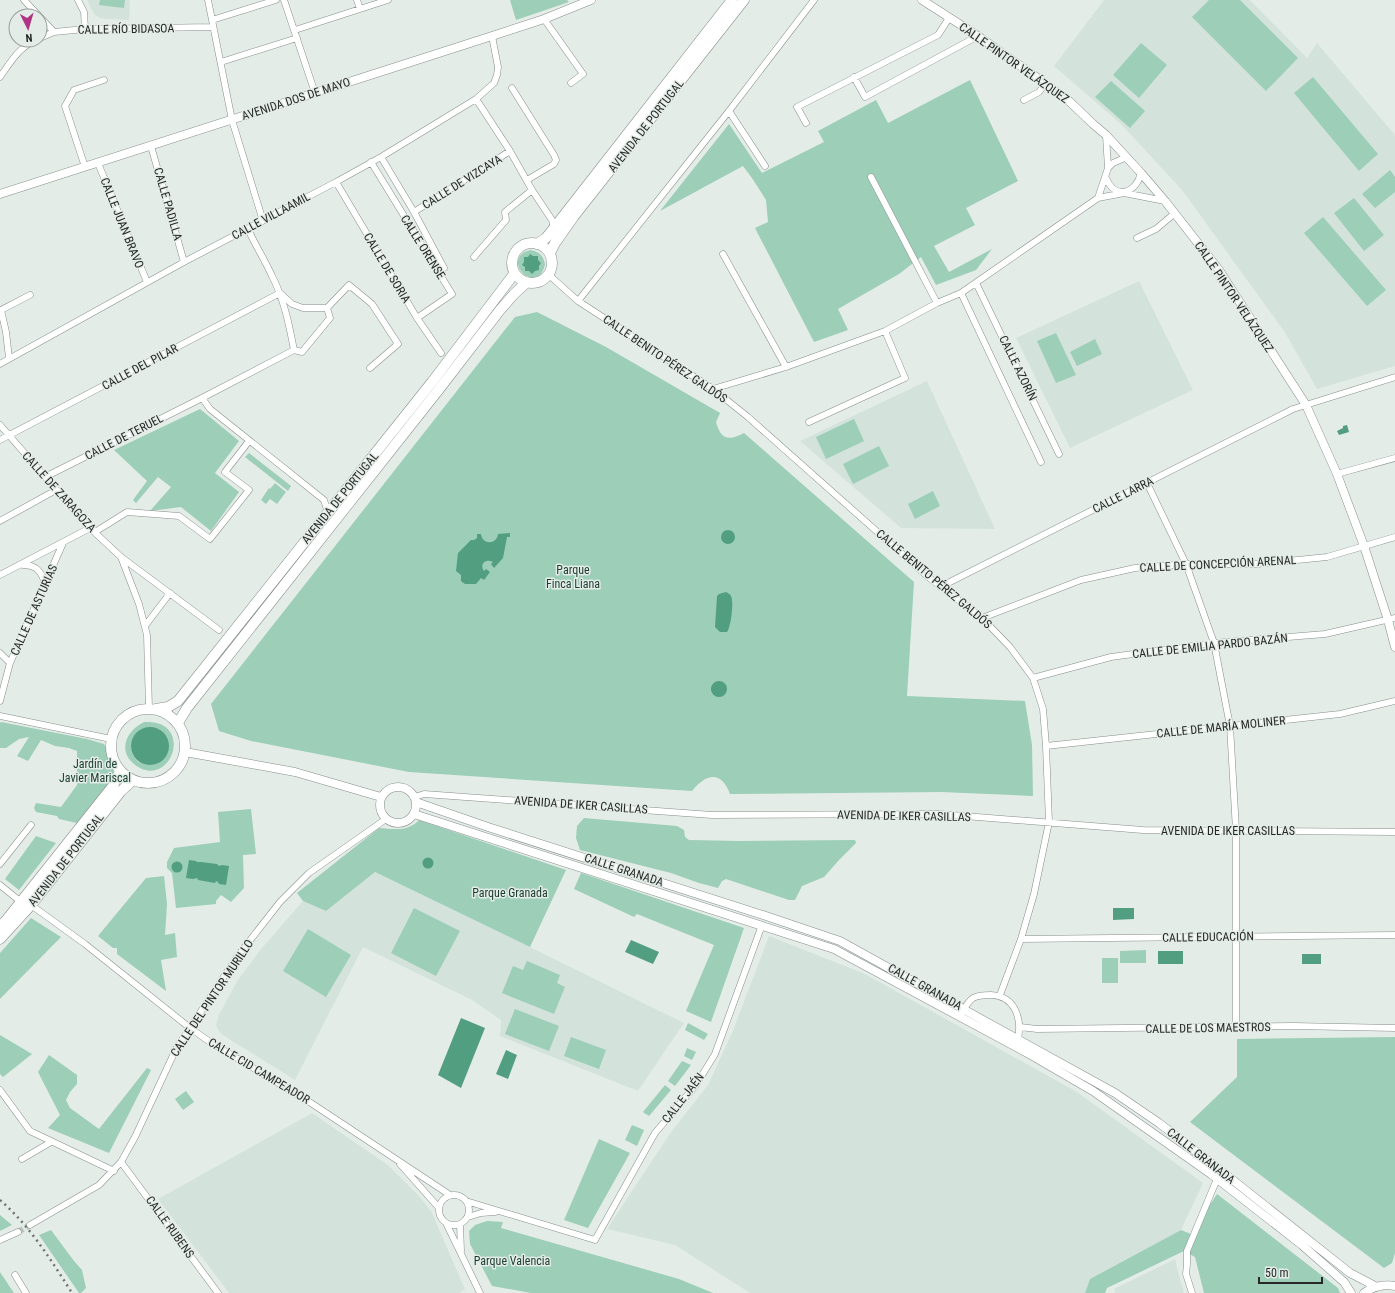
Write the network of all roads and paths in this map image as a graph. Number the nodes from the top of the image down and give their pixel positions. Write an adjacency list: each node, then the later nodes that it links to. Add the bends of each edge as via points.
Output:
1 (24, 0): 13 (street)
2 (78, 0): 20 (street, via 84,12)
3 (208, 0): 17 (street)
4 (276, 0): 17 (street)
5 (284, 0): 21 (street)
6 (357, 0): 14 (street)
7 (388, 0): 14 (street)
8 (591, 0): 15 (street, AVENIDA DOS DE MAYO)
9 (732, 0): 64 (main road, AVENIDA DE PORTUGAL)
10 (744, 0): 68 (main road, AVENIDA DE PORTUGAL, via 574,216)
11 (814, 0): 38 (street)
12 (922, 0): 16 (street, CALLE PINTOR VELÁZQUEZ)
13 (31, 8)
14 (360, 9): 21 (street)
15 (544, 18): 24 (street, AVENIDA DOS DE MAYO); 32 (street, via 583,74)
16 (949, 18): 25 (street, CALLE PINTOR VELÁZQUEZ); 30 (street, via 938,35)
17 (212, 20): 19 (street)
18 (48, 26): 22 (street)
19 (213, 27): 20 (street, CALLE RÍO BIDASOA); 28 (street)
20 (85, 29): 22 (street, CALLE RÍO BIDASOA)
21 (295, 30): 26 (street)
22 (54, 32): 23 (street, CALLE RÍO BIDASOA)
23 (48, 35)
24 (492, 36): 35 (street, AVENIDA DOS DE MAYO); 36 (street, CALLE VILLAAMIL, via 498,67 497,75 494,83)
25 (978, 36): 30 (street, via 865,98); 33 (street, CALLE PINTOR VELÁZQUEZ)
26 (297, 38): 28 (street); 35 (street)
27 (23, 48): 29 (street)
28 (221, 62): 39 (street)
29 (0, 77)
30 (854, 77): 40 (street, via 797,107)
31 (104, 80): 49 (street, via 74,90 64,106)
32 (571, 83)
33 (1045, 84): 37 (street, via 1039,92); 41 (street, CALLE PINTOR VELÁZQUEZ, via 1069,101)
34 (512, 88): 54 (street, via 556,160 554,164)
35 (315, 94): 39 (street, AVENIDA DOS DE MAYO)
36 (476, 99): 43 (street); 44 (street, CALLE VILLAAMIL)
37 (1024, 100)
38 (729, 111): 48 (street); 81 (street)
39 (232, 120): 42 (street, AVENIDA DOS DE MAYO); 63 (street)
40 (806, 123)
41 (1106, 135): 45 (street, CALLE PINTOR VELÁZQUEZ); 50 (street)
42 (151, 146): 47 (street, AVENIDA DOS DE MAYO); 71 (street, CALLE PADILLA)
43 (510, 151): 54 (street); 61 (street, CALLE DE VIZCAYA)
44 (381, 157): 46 (street, CALLE VILLAAMIL); 61 (street)
45 (1127, 158): 50 (street, via 1113,163); 51 (street, CALLE PINTOR VELÁZQUEZ)
46 (371, 162): 55 (street, CALLE VILLAAMIL); 85 (street, CALLE ORENSE, via 452,294)
47 (98, 163): 49 (street, AVENIDA DOS DE MAYO); 75 (street, CALLE JUAN BRAVO)
48 (765, 166)
49 (85, 167): 58 (street, AVENIDA DOS DE MAYO)
50 (1108, 168): 53 (street)
51 (1141, 173): 57 (street, via 1136,185); 60 (street, CALLE PINTOR VELÁZQUEZ)
52 (871, 177): 82 (street)
53 (1106, 178): 57 (street, via 1112,187); 59 (street)
54 (527, 180): 56 (street)
55 (336, 182): 63 (street, CALLE VILLAAMIL); 85 (street, CALLE DE SORIA)
56 (532, 190): 64 (street, via 552,220); 70 (street, via 505,212 506,220)
57 (1124, 193): 59 (street); 60 (street)
58 (0, 194)
59 (1098, 198): 77 (street)
60 (1165, 201): 62 (street, CALLE PINTOR VELÁZQUEZ)
61 (414, 212): 72 (street)
62 (1175, 213): 66 (street, via 1156,229); 98 (street, CALLE PINTOR VELÁZQUEZ, via 1219,270)
63 (263, 221): 65 (street, CALLE VILLAAMIL)
64 (554, 228): 67 (main road, AVENIDA DE PORTUGAL)
65 (248, 229): 71 (street, CALLE VILLAAMIL); 78 (street)
66 (1137, 238)
67 (537, 244): 68 (main road); 73 (main road, via 524,245 514,254)
68 (550, 253): 74 (main road, via 552,264)
69 (723, 254): 93 (street)
70 (474, 257)
71 (184, 262): 75 (street, CALLE VILLAAMIL)
72 (444, 268)
73 (514, 274): 76 (main road); 89 (main road, AVENIDA DE PORTUGAL)
74 (549, 275): 76 (main road, via 539,283); 81 (street, CALLE BENITO PÉREZ GALDÓS)
75 (147, 282): 90 (street, CALLE VILLAAMIL)
76 (526, 283): 139 (main road, AVENIDA DE PORTUGAL, via 500,310 187,708)
77 (976, 283): 79 (street); 104 (street, CALLE AZORÍN)
78 (280, 293): 83 (street, via 292,304 303,308); 87 (street); 101 (street, CALLE DEL PILAR)
79 (961, 293): 82 (street); 106 (street, CALLE AZORÍN)
80 (30, 295): 84 (street)
81 (578, 301): 96 (street, CALLE BENITO PÉREZ GALDÓS)
82 (937, 303): 86 (street)
83 (327, 308): 87 (street, CALLE DE TERUEL, via 330,318 302,352); 94 (street, via 349,285 372,304 398,344)
84 (1, 310): 90 (street)
85 (416, 318): 88 (street, CALLE DE SORIA)
86 (885, 331): 93 (street); 99 (street, via 905,378)
87 (294, 350): 97 (street, CALLE DE TERUEL)
88 (441, 353): 89 (street); 91 (street, CALLE DE SORIA)
89 (454, 353): 91 (main road, AVENIDA DE PORTUGAL)
90 (9, 358): 92 (street, CALLE VILLAAMIL)
91 (448, 362): 111 (main road, AVENIDA DE PORTUGAL)
92 (0, 364)
93 (786, 367): 96 (street)
94 (370, 368)
95 (1395, 377): 98 (street, CALLE LARRA)
96 (713, 389): 124 (street, CALLE BENITO PÉREZ GALDÓS)
97 (202, 398): 103 (street, via 210,409); 108 (street, CALLE DE TERUEL)
98 (1306, 405): 107 (street, CALLE PINTOR VELÁZQUEZ); 109 (street, CALLE LARRA, via 1292,409)
99 (809, 422)
100 (0, 425): 101 (street, CALLE DE ZARAGOZA)
101 (9, 436): 102 (street, CALLE DEL PILAR); 108 (street, CALLE DE ZARAGOZA)
102 (0, 440)
103 (250, 441): 112 (street); 115 (street, via 225,472 249,490 210,539 179,516 127,512)
104 (1059, 454)
105 (1395, 458): 107 (street)
106 (1040, 462)
107 (1338, 474): 118 (street, CALLE PINTOR VELÁZQUEZ)
108 (45, 477): 110 (street, CALLE DE ZARAGOZA)
109 (1147, 483): 120 (street); 124 (street, CALLE LARRA)
110 (56, 490): 114 (street); 115 (street, CALLE DE ZARAGOZA)
111 (339, 499): 112 (street); 113 (main road, AVENIDA DE PORTUGAL)
112 (324, 500): 113 (street)
113 (328, 513): 137 (main road, AVENIDA DE PORTUGAL, via 178,701 168,708)
114 (0, 521)
115 (93, 530): 117 (street); 119 (street, CALLE DE ZARAGOZA)
116 (1395, 537): 118 (street, CALLE DE CONCEPCIÓN ARENAL)
117 (63, 543): 121 (street); 123 (street, CALLE DE ASTURIAS)
118 (1364, 546): 120 (street, CALLE DE CONCEPCIÓN ARENAL, via 1326,557 1257,564); 127 (street, CALLE PINTOR VELÁZQUEZ)
119 (121, 557): 125 (street, CALLE DE ZARAGOZA); 128 (street, CALLE DE ZARAGOZA)
120 (1186, 564): 126 (street, CALLE DE CONCEPCIÓN ARENAL, via 1135,568 1081,580); 130 (street)
121 (21, 565): 122 (street); 123 (street, via 36,567)
122 (0, 576)
123 (45, 583): 133 (street, CALLE DE ASTURIAS)
124 (940, 587): 126 (street, CALLE BENITO PÉREZ GALDÓS)
125 (170, 594): 128 (street); 129 (street, CALLE DE ZARAGOZA)
126 (982, 618): 134 (street, CALLE BENITO PÉREZ GALDÓS, via 1010,647)
127 (1392, 619): 130 (street, CALLE DE EMILIA PARDO BAZÁN, via 1325,634); 131 (street, CALLE PINTOR VELÁZQUEZ)
128 (145, 626): 137 (street, CALLE DE ZARAGOZA)
129 (219, 630)
130 (1214, 643): 134 (street, CALLE DE EMILIA PARDO BAZÁN, via 1111,657); 140 (street)
131 (1395, 646)
132 (0, 653): 133 (street)
133 (10, 663): 135 (street, CALLE DE ASTURIAS)
134 (1033, 678): 142 (street, CALLE BENITO PÉREZ GALDÓS, via 1042,709)
135 (0, 701)
136 (1395, 701): 140 (street, CALLE DE MARÍA MOLINER, via 1340,714)
137 (152, 709): 139 (main road, via 168,714); 141 (main road, via 127,715 116,727)
138 (0, 716): 141 (street)
139 (178, 723): 143 (main road, via 184,736)
140 (1230, 726): 142 (street, CALLE DE MARÍA MOLINER); 152 (street)
141 (111, 739): 144 (main road, via 114,762)
142 (1046, 746): 150 (street, CALLE BENITO PÉREZ GALDÓS)
143 (186, 752): 145 (main road, via 180,767 169,777 158,782 144,783); 146 (street, via 295,772)
144 (120, 770): 145 (main road); 156 (main road, AVENIDA DE PORTUGAL, via 113,786)
145 (133, 780): 156 (main road, AVENIDA DE PORTUGAL)
146 (381, 796): 147 (street, via 385,791 398,786 410,791); 149 (street, via 379,809)
147 (415, 799): 148 (street); 150 (street, AVENIDA DE IKER CASILLAS, via 424,794 431,794 712,815 939,814); 164 (street, CALLE GRANADA, via 488,827 840,941)
148 (414, 814): 149 (street, via 410,819 398,824); 157 (street, CALLE GRANADA)
149 (386, 819): 166 (street, CALLE DEL PINTOR MURILLO, via 309,873 280,902 237,957)
150 (1049, 822): 152 (street, AVENIDA DE IKER CASILLAS, via 1142,830); 162 (street, CALLE BENITO PÉREZ GALDÓS, via 1034,894)
151 (31, 826): 154 (street)
152 (1236, 830): 153 (street, AVENIDA DE IKER CASILLAS); 160 (street)
153 (1395, 832)
154 (0, 864)
155 (0, 885): 156 (street, CALLE CID CAMPEADOR)
156 (26, 903): 158 (main road, AVENIDA DE PORTUGAL); 161 (main road, AVENIDA DE PORTUGAL); 166 (street, CALLE CID CAMPEADOR, via 85,944)
157 (762, 925): 164 (street, CALLE GRANADA, via 834,948); 180 (street, CALLE JAÉN, via 715,1054 696,1085 655,1133 594,1240)
158 (0, 927)
159 (1395, 935): 160 (street, CALLE EDUCACIÓN)
160 (1235, 936): 162 (street, CALLE EDUCACIÓN); 167 (street)
161 (0, 939)
162 (1020, 939): 163 (street, CALLE BENITO PÉREZ GALDÓS)
163 (1000, 995): 164 (street, via 985,994 972,999); 165 (street, via 1011,1003 1018,1014)
164 (962, 1013): 169 (street, CALLE GRANADA); 176 (street, CALLE GRANADA, via 1093,1091)
165 (1020, 1027): 167 (street, CALLE DE LOS MAESTROS, via 1037,1030); 169 (street)
166 (190, 1028): 173 (street, CALLE CID CAMPEADOR); 174 (street, CALLE DEL PINTOR MURILLO, via 176,1049 136,1137)
167 (1236, 1028): 168 (street, CALLE DE LOS MAESTROS)
168 (1395, 1028)
169 (1018, 1039): 189 (street, CALLE GRANADA, via 1115,1092 1159,1123 1350,1274)
170 (0, 1090): 171 (street, via 30,1131)
171 (51, 1142): 172 (street); 175 (street)
172 (22, 1159)
173 (396, 1159): 177 (street, CALLE CID CAMPEADOR); 179 (street, CALLE CID CAMPEADOR)
174 (121, 1162): 175 (street, CALLE DEL PINTOR MURILLO); 192 (street, CALLE RUBENS)
175 (114, 1170): 184 (street, CALLE DEL PINTOR MURILLO, via 100,1185)
176 (1217, 1179): 194 (street, via 1187,1251 1186,1274); 195 (street, CALLE GRANADA, via 1302,1245 1344,1282)
177 (450, 1195): 178 (street, via 462,1197); 179 (street, via 440,1202)
178 (466, 1201): 180 (street); 181 (street, via 469,1208)
179 (439, 1208): 182 (street, via 439,1214)
180 (501, 1212): 181 (street, via 481,1212)
181 (468, 1216): 183 (street)
182 (446, 1223): 183 (street); 187 (street)
183 (460, 1224): 187 (street)
184 (30, 1225)
185 (18, 1232): 186 (street)
186 (0, 1240)
187 (461, 1253): 193 (street)
188 (15, 1275): 191 (street)
189 (1375, 1286): 190 (street); 196 (street)
190 (1395, 1286)
191 (26, 1293)
192 (218, 1293)
193 (480, 1293)
194 (1192, 1293)
195 (1351, 1293)
196 (1364, 1293)

